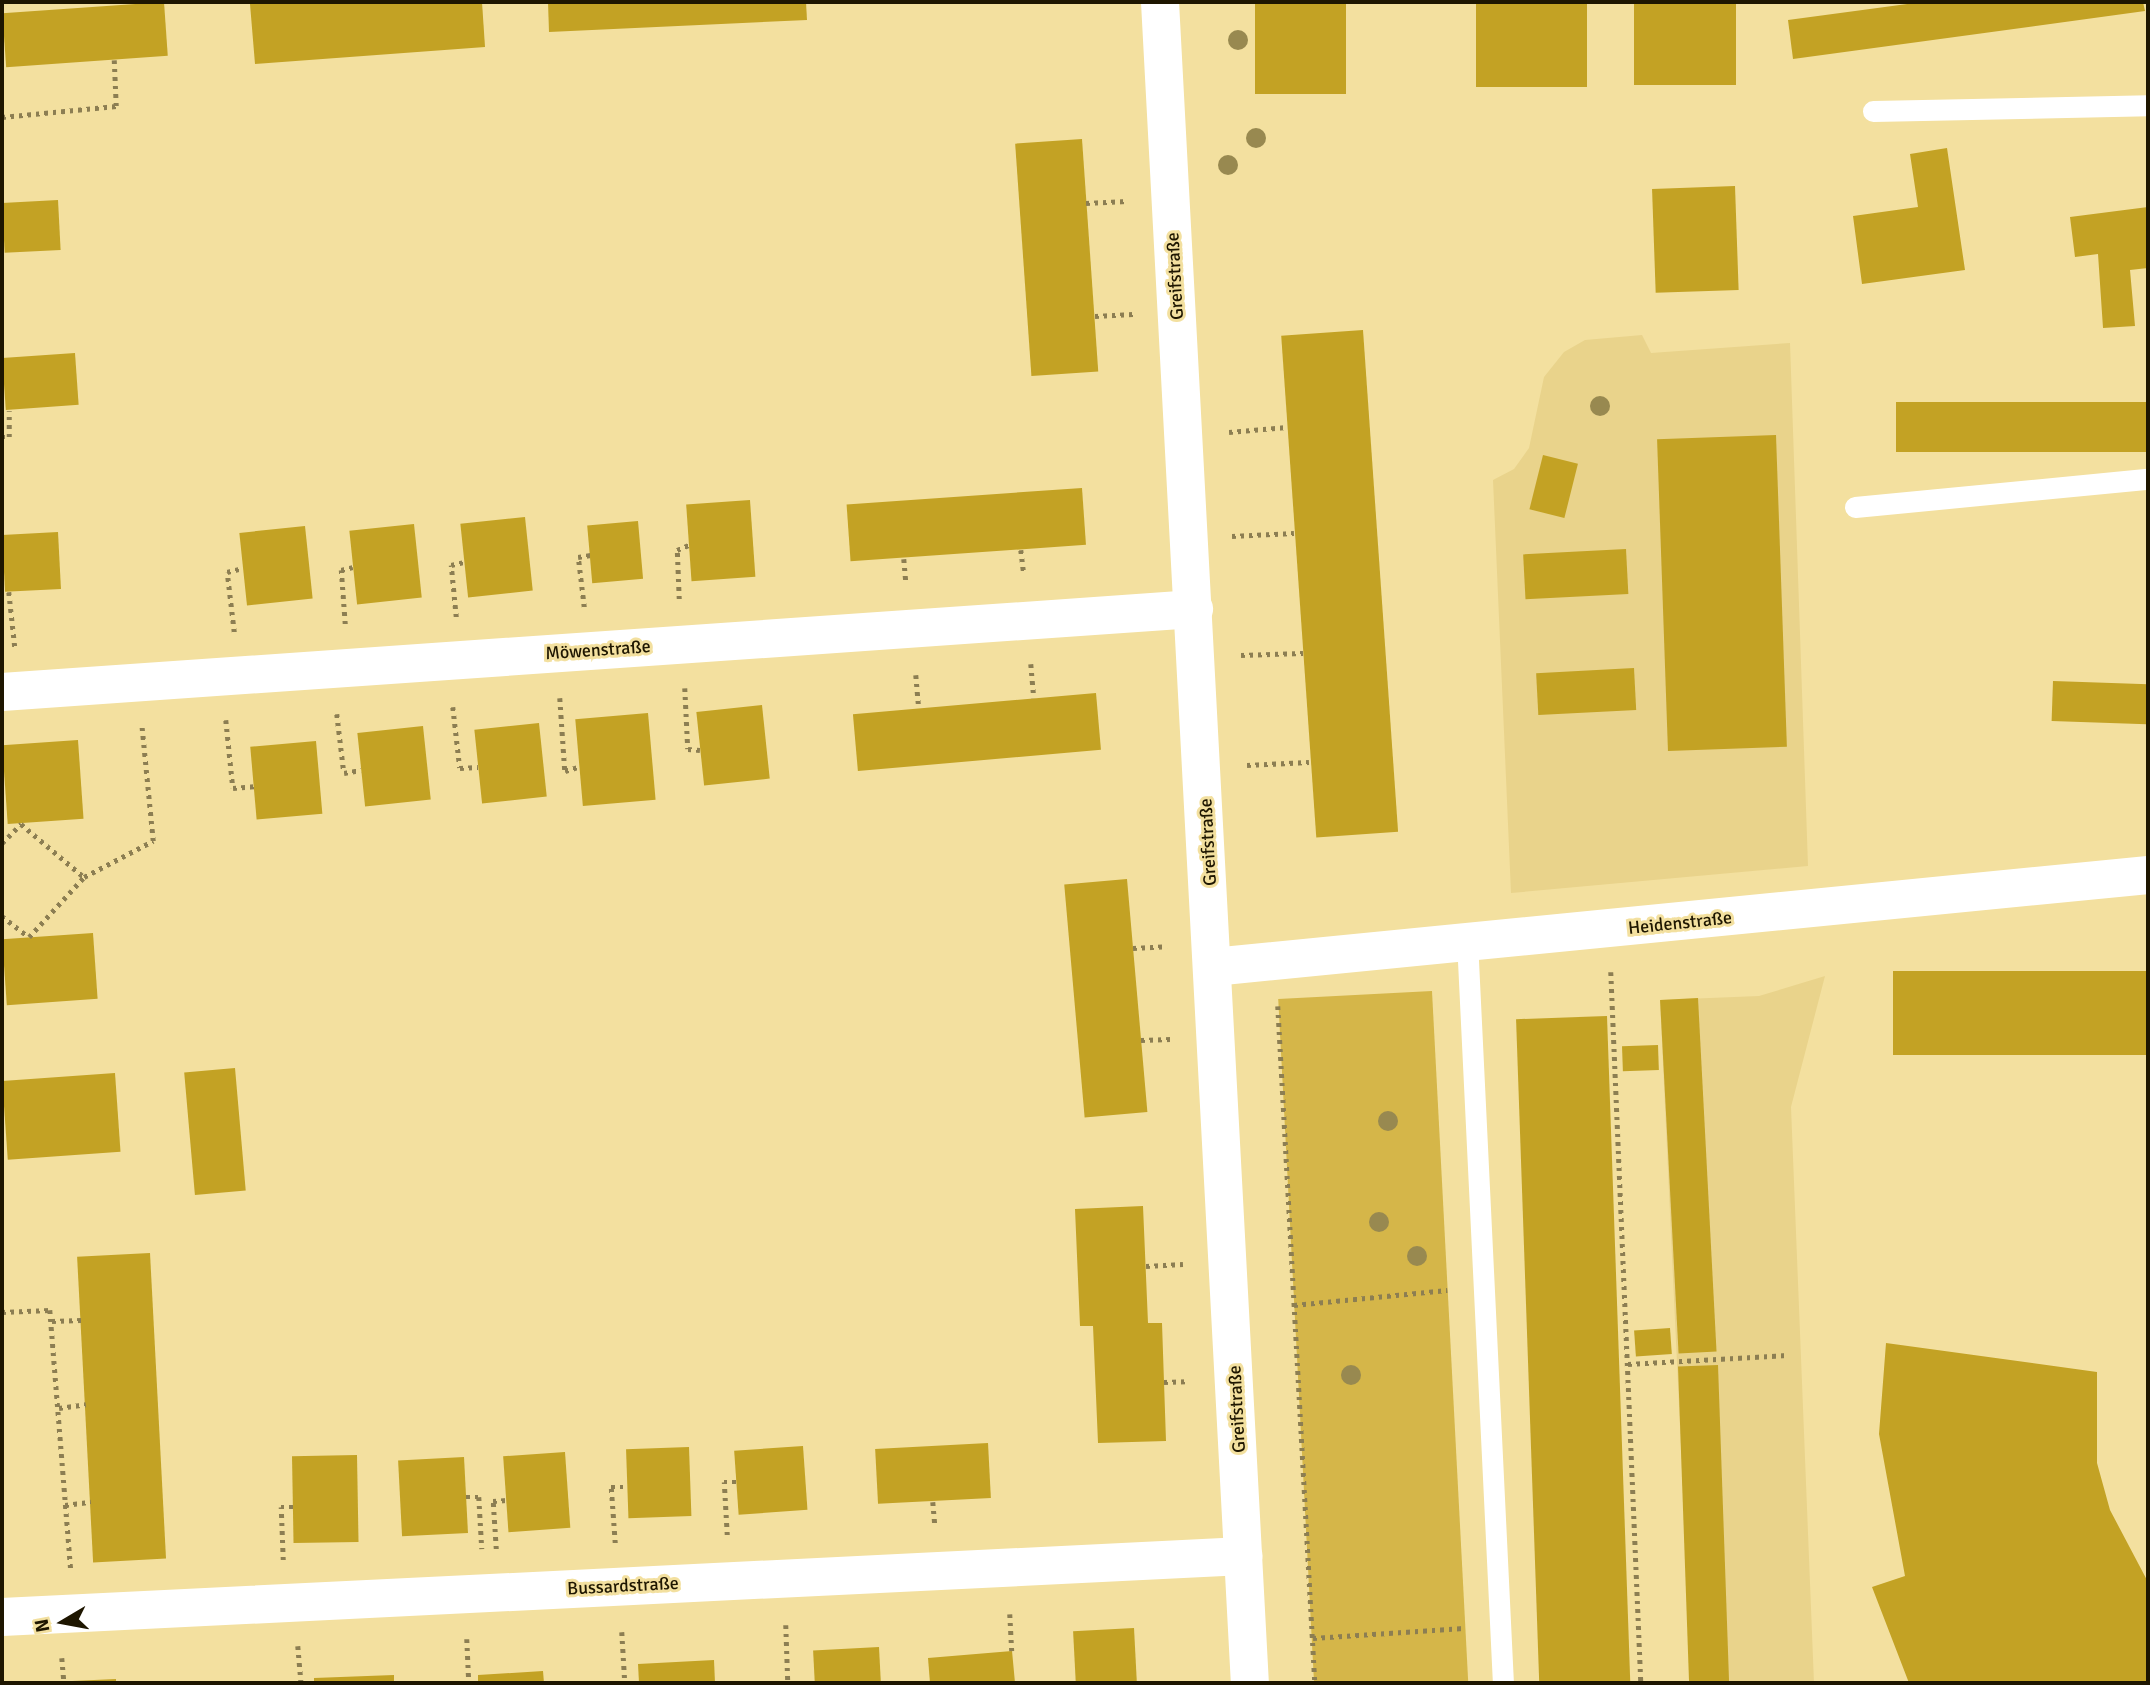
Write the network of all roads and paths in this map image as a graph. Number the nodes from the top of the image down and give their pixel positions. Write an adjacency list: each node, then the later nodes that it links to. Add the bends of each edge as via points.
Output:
1 (1160, 2): 8 (street, Greifstraße)
2 (114, 60): 5 (path, via 116,106)
3 (2148, 105): 4 (lane)
4 (1873, 111)
5 (2, 117)
6 (9, 411): 9 (path, via 9,437)
7 (1287, 427): 8 (path)
8 (1185, 436): 13 (street, Greifstraße)
9 (2, 437)
10 (2148, 479): 11 (lane)
11 (1855, 507)
12 (1294, 533): 13 (path)
13 (1190, 538): 20 (street, Greifstraße)
14 (689, 545): 21 (path, via 677,550)
15 (591, 555): 22 (path, via 578,557)
16 (464, 562): 25 (path, via 451,565)
17 (353, 567): 26 (path, via 341,570)
18 (243, 568): 27 (path, via 228,572)
19 (9, 592): 29 (path)
20 (1194, 609): 21 (street, Möwenstraße); 24 (street, Greifstraße)
21 (682, 645): 22 (street, Möwenstraße); 30 (path, via 688,749)
22 (573, 652): 25 (street, Möwenstraße); 34 (path, via 565,771)
23 (1303, 653): 24 (path)
24 (1197, 657): 32 (street, Greifstraße)
25 (454, 660): 26 (street, Möwenstraße); 33 (path, via 460,768)
26 (340, 668): 27 (street, Möwenstraße); 35 (path, via 344,772)
27 (230, 676): 28 (street, Möwenstraße); 36 (path, via 233,789)
28 (138, 682): 29 (street, Möwenstraße); 39 (path, via 153,841)
29 (10, 691)
30 (700, 750)
31 (1309, 762): 32 (path)
32 (1203, 766): 44 (street, Greifstraße)
33 (478, 767)
34 (578, 768)
35 (361, 771)
36 (254, 786)
37 (2, 843): 39 (path, via 21,824)
38 (2148, 875): 41 (street, Heidenstraße)
39 (84, 877): 40 (path, via 29,937)
40 (2, 916)
41 (1609, 930): 42 (street, Heidenstraße); 51 (path)
42 (1466, 940): 43 (street, Heidenstraße); 45 (lane)
43 (1276, 959): 44 (street, Heidenstraße); 46 (path)
44 (1213, 967): 60 (street, Greifstraße)
45 (1482, 1286): 46 (path); 67 (lane)
46 (1294, 1305): 68 (path)
47 (2, 1312): 49 (path, via 50,1310)
48 (81, 1320): 49 (path)
49 (51, 1321): 53 (path)
50 (1788, 1355): 51 (path)
51 (1628, 1364): 73 (path)
52 (86, 1404): 53 (path)
53 (58, 1408): 58 (path)
54 (736, 1482): 62 (path, via 724,1482)
55 (466, 1497): 63 (path, via 479,1497)
56 (507, 1500): 63 (path, via 494,1501)
57 (91, 1502): 58 (path)
58 (65, 1505): 65 (path)
59 (293, 1507): 64 (path, via 281,1507)
60 (1244, 1556): 61 (street, Bussardstraße); 70 (street, Greifstraße)
61 (784, 1578): 62 (street, Bussardstraße); 69 (path)
62 (730, 1581): 63 (street, Bussardstraße)
63 (491, 1592): 64 (street, Bussardstraße)
64 (285, 1602): 65 (street, Bussardstraße)
65 (74, 1613): 66 (street, Bussardstraße)
66 (2, 1617)
67 (1500, 1625): 68 (path); 72 (lane)
68 (1312, 1638): 71 (path)
69 (788, 1683)
70 (1250, 1683)
71 (1315, 1683)
72 (1503, 1683)
73 (1641, 1683)

